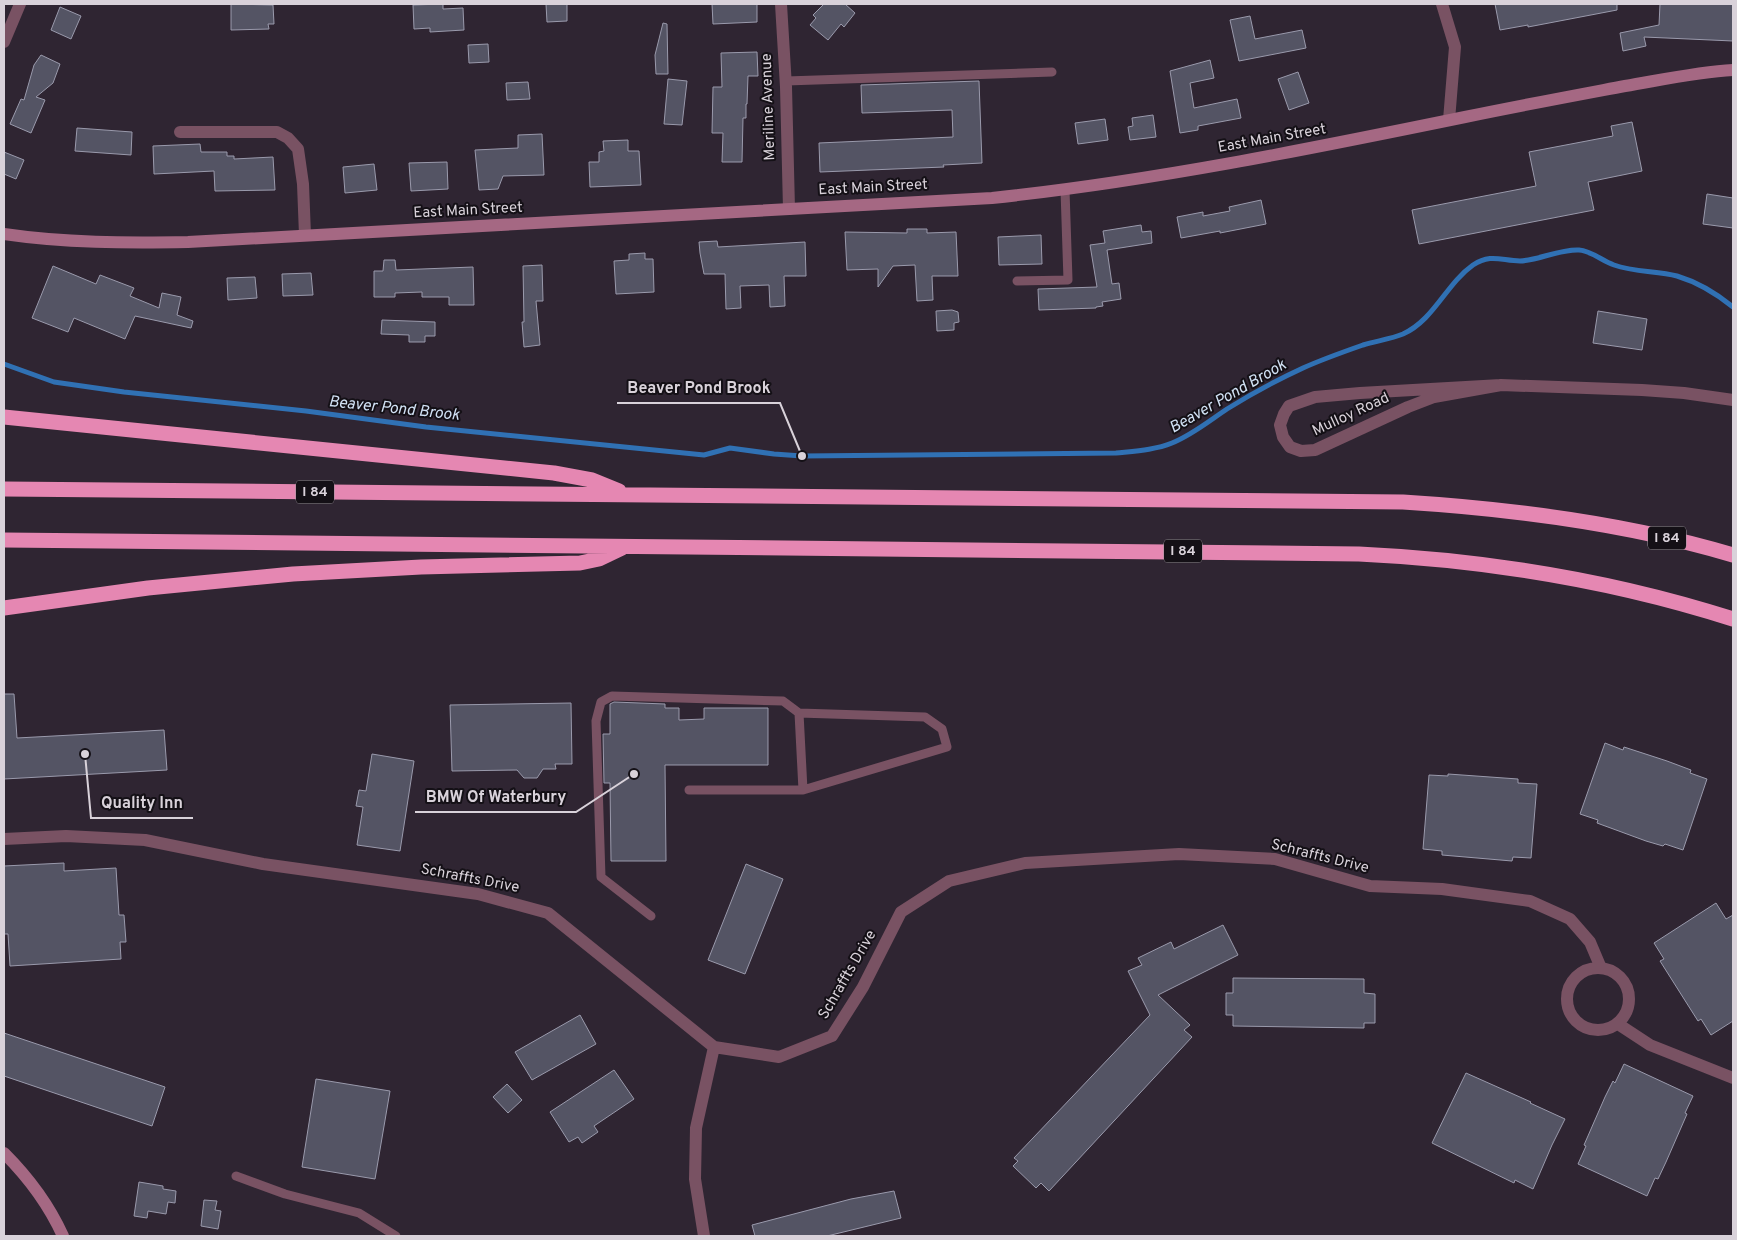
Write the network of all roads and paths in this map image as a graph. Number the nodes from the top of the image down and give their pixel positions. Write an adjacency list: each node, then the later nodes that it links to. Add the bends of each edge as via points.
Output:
1 (20, 4): 4 (street)
2 (781, 4): 7 (street, Meriline Avenue)
3 (1442, 4): 8 (street, via 1455,47)
4 (4, 42)
5 (1733, 70): 8 (main road, East Main Street, via 1656,80)
6 (1052, 72): 7 (lane)
7 (786, 81): 11 (street, Meriline Avenue)
8 (1449, 120): 10 (main road, East Main Street, via 1198,169)
9 (180, 132): 13 (street, via 276,132 288,138 298,149)
10 (1065, 190): 11 (main road, East Main Street, via 963,200); 14 (lane, via 1068,280)
11 (789, 209): 13 (main road, East Main Street)
12 (4, 234): 13 (main road, East Main Street, via 60,241 132,243)
13 (305, 235)
14 (1017, 281)
15 (1501, 385): 15 (street, Mulloy Road, via 1315,397 1290,406 1280,425 1290,447 1301,451 1315,450 1434,397); 16 (street, Mulloy Road, via 1642,390)
16 (1733, 400)
17 (4, 418): 19 (highway, via 554,473 592,480)
18 (4, 489): 19 (highway, I 84)
19 (627, 494): 22 (highway, I 84, via 1403,502 1502,510 1590,522)
20 (4, 540): 21 (highway, I 84)
21 (626, 546): 23 (highway, via 580,563 285,575 148,588); 24 (highway, I 84, via 1295,552 1400,556 1563,576)
22 (1733, 555)
23 (4, 608)
24 (1733, 619)
25 (799, 713): 27 (lane); 27 (lane, via 925,717 942,728 947,748); 29 (lane, via 783,701 612,696 601,702 596,721 601,877)
26 (689, 790): 27 (lane)
27 (803, 790)
28 (4, 839): 32 (street, Schraffts Drive, via 66,836 145,840 264,864 478,894 548,913)
29 (651, 916)
30 (1601, 968): 31 (street, via 1620,976 1628,990 1629,1006); 31 (street, via 1581,972 1574,979 1568,988 1568,1008 1572,1018 1587,1029 1603,1031); 32 (street, Schraffts Drive, via 1590,942 1570,919 1530,901 1442,889 1370,886 1275,859 1179,854 1025,863 949,881 902,912 863,987 832,1036 779,1057)
31 (1618, 1024): 33 (street, via 1650,1045)
32 (714, 1047): 38 (street, via 696,1128 695,1179)
33 (1733, 1078)
34 (4, 1153): 36 (main road, via 36,1189)
35 (236, 1176): 37 (lane, via 285,1194 359,1213)
36 (63, 1236)
37 (396, 1236)
38 (704, 1236)

